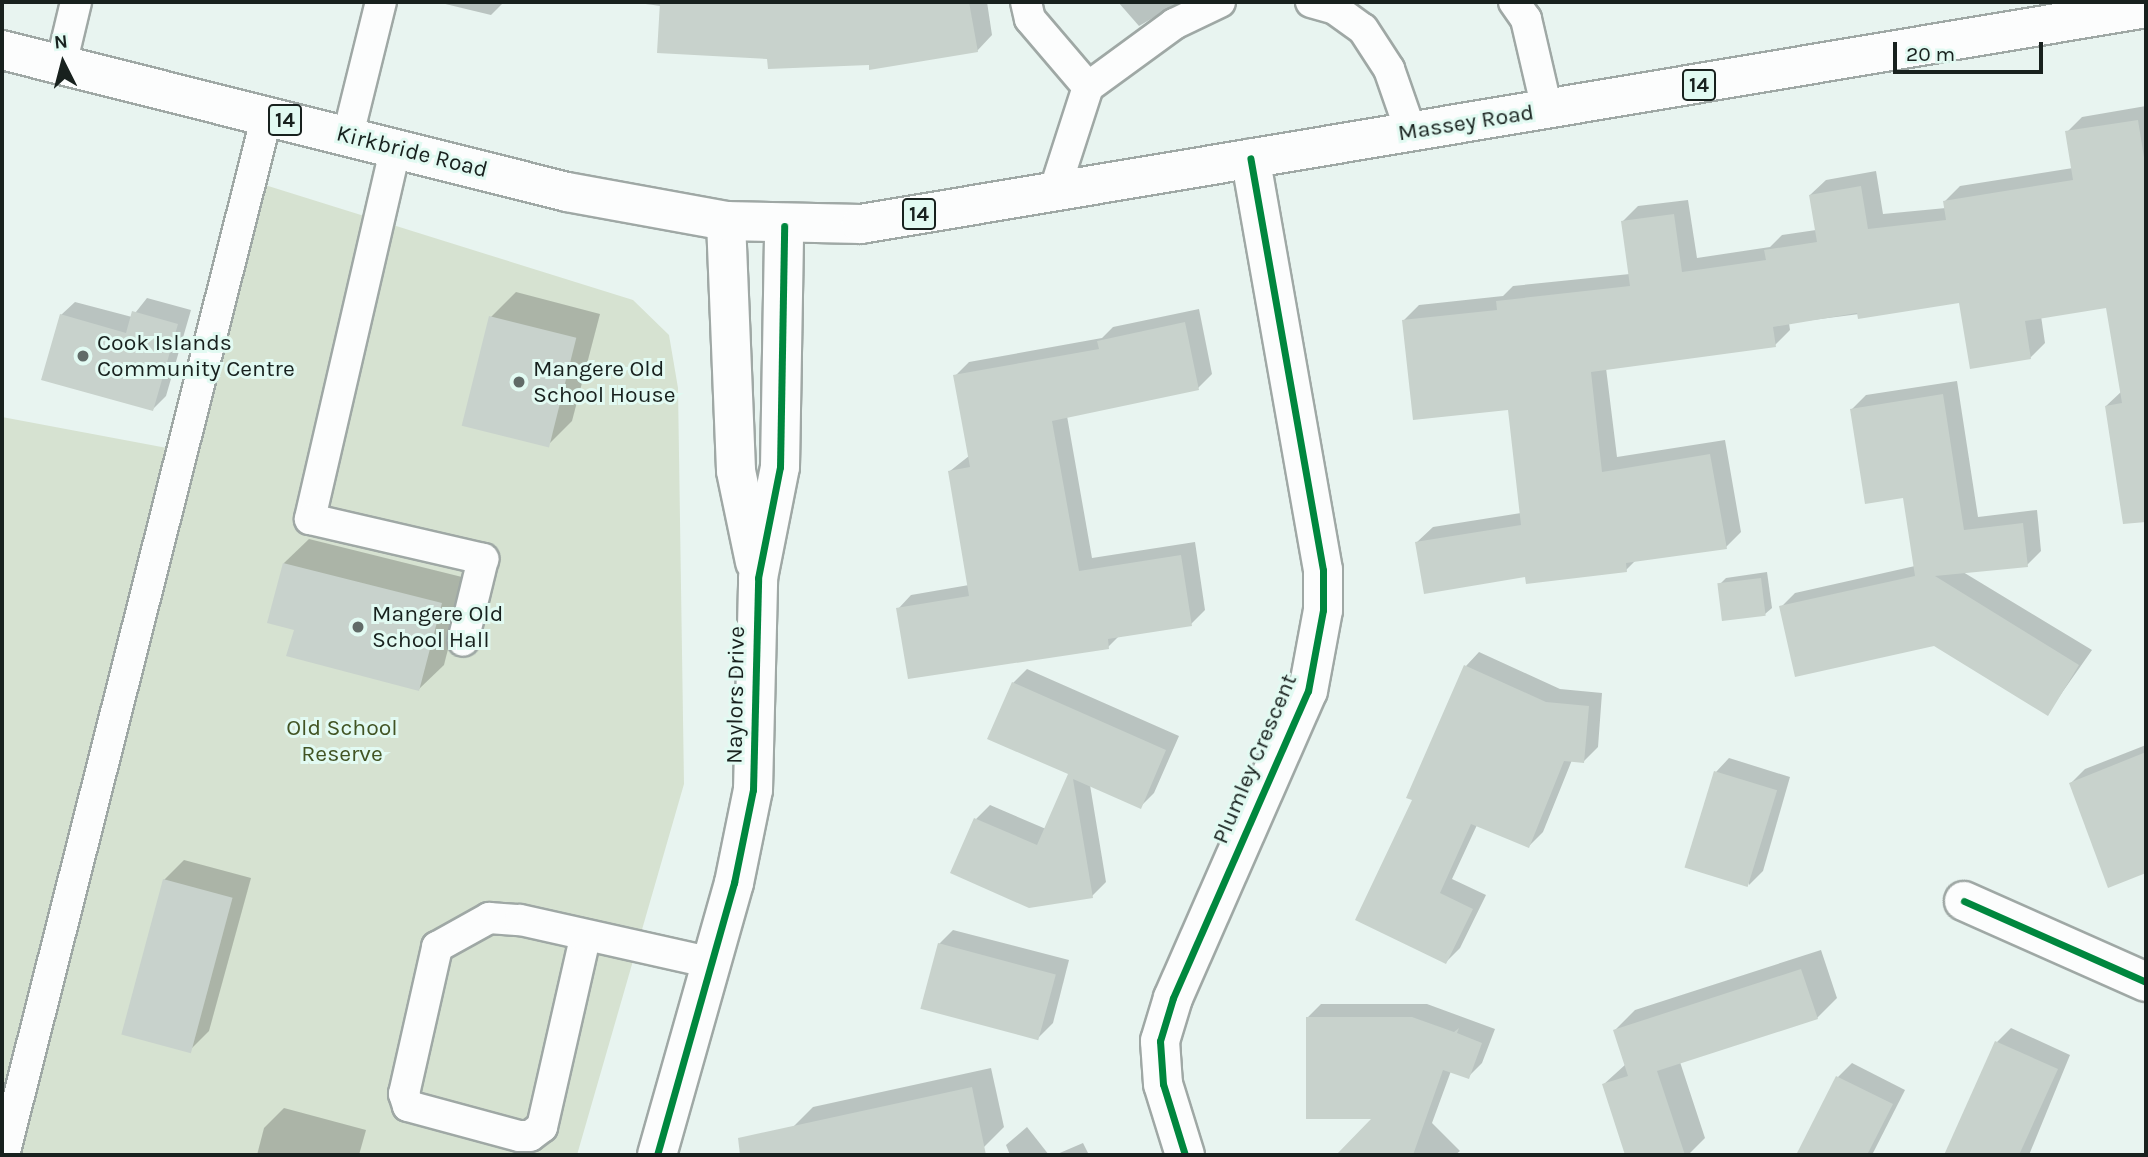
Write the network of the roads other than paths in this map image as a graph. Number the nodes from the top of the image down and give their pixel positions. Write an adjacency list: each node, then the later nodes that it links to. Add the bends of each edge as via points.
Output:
1 (76, 2): 9 (lane)
2 (381, 2): 14 (lane)
3 (1026, 2): 10 (lane, via 1030,19)
4 (1220, 2): 10 (lane, via 1174,24)
5 (1311, 2): 13 (lane, via 1335,9 1363,29 1389,69)
6 (1514, 2): 11 (lane, via 1527,19)
7 (2146, 8): 11 (street, Massey Road / 14)
8 (2, 50): 9 (street, Kirkbride Road / 14)
9 (61, 65): 12 (street, Kirkbride Road / 14)
10 (1088, 87): 17 (lane)
11 (1547, 109): 13 (street, Massey Road / 14)
12 (267, 116): 14 (street, Kirkbride Road / 14); 26 (lane)
13 (1411, 132): 16 (street, Massey Road / 14)
14 (348, 135): 15 (street, Kirkbride Road / 14)
15 (396, 146): 18 (street, Kirkbride Road / 14, via 567,192); 21 (lane, via 310,519 482,559)
16 (1250, 158): 17 (street, Massey Road / 14); 28 (street, Plumley Crescent, via 1323,570 1324,610 1308,691 1163,1030 1163,1084)
17 (1054, 191): 19 (street, Massey Road / 14, via 861,224)
18 (726, 221): 19 (street, Kirkbride Road / 14); 20 (street, Naylors Drive, via 736,471)
19 (784, 226): 20 (street, Naylors Drive, via 780,467)
20 (758, 578): 24 (street, Naylors Drive, via 753,790)
21 (463, 641)
22 (1965, 901): 25 (street)
23 (585, 938): 23 (lane, via 520,920 489,918 437,947 404,1094 408,1106 519,1136 530,1136 542,1127); 24 (lane)
24 (712, 963): 27 (street, Naylors Drive)
25 (2146, 982)
26 (4, 1155)
27 (657, 1155)
28 (1185, 1155)

